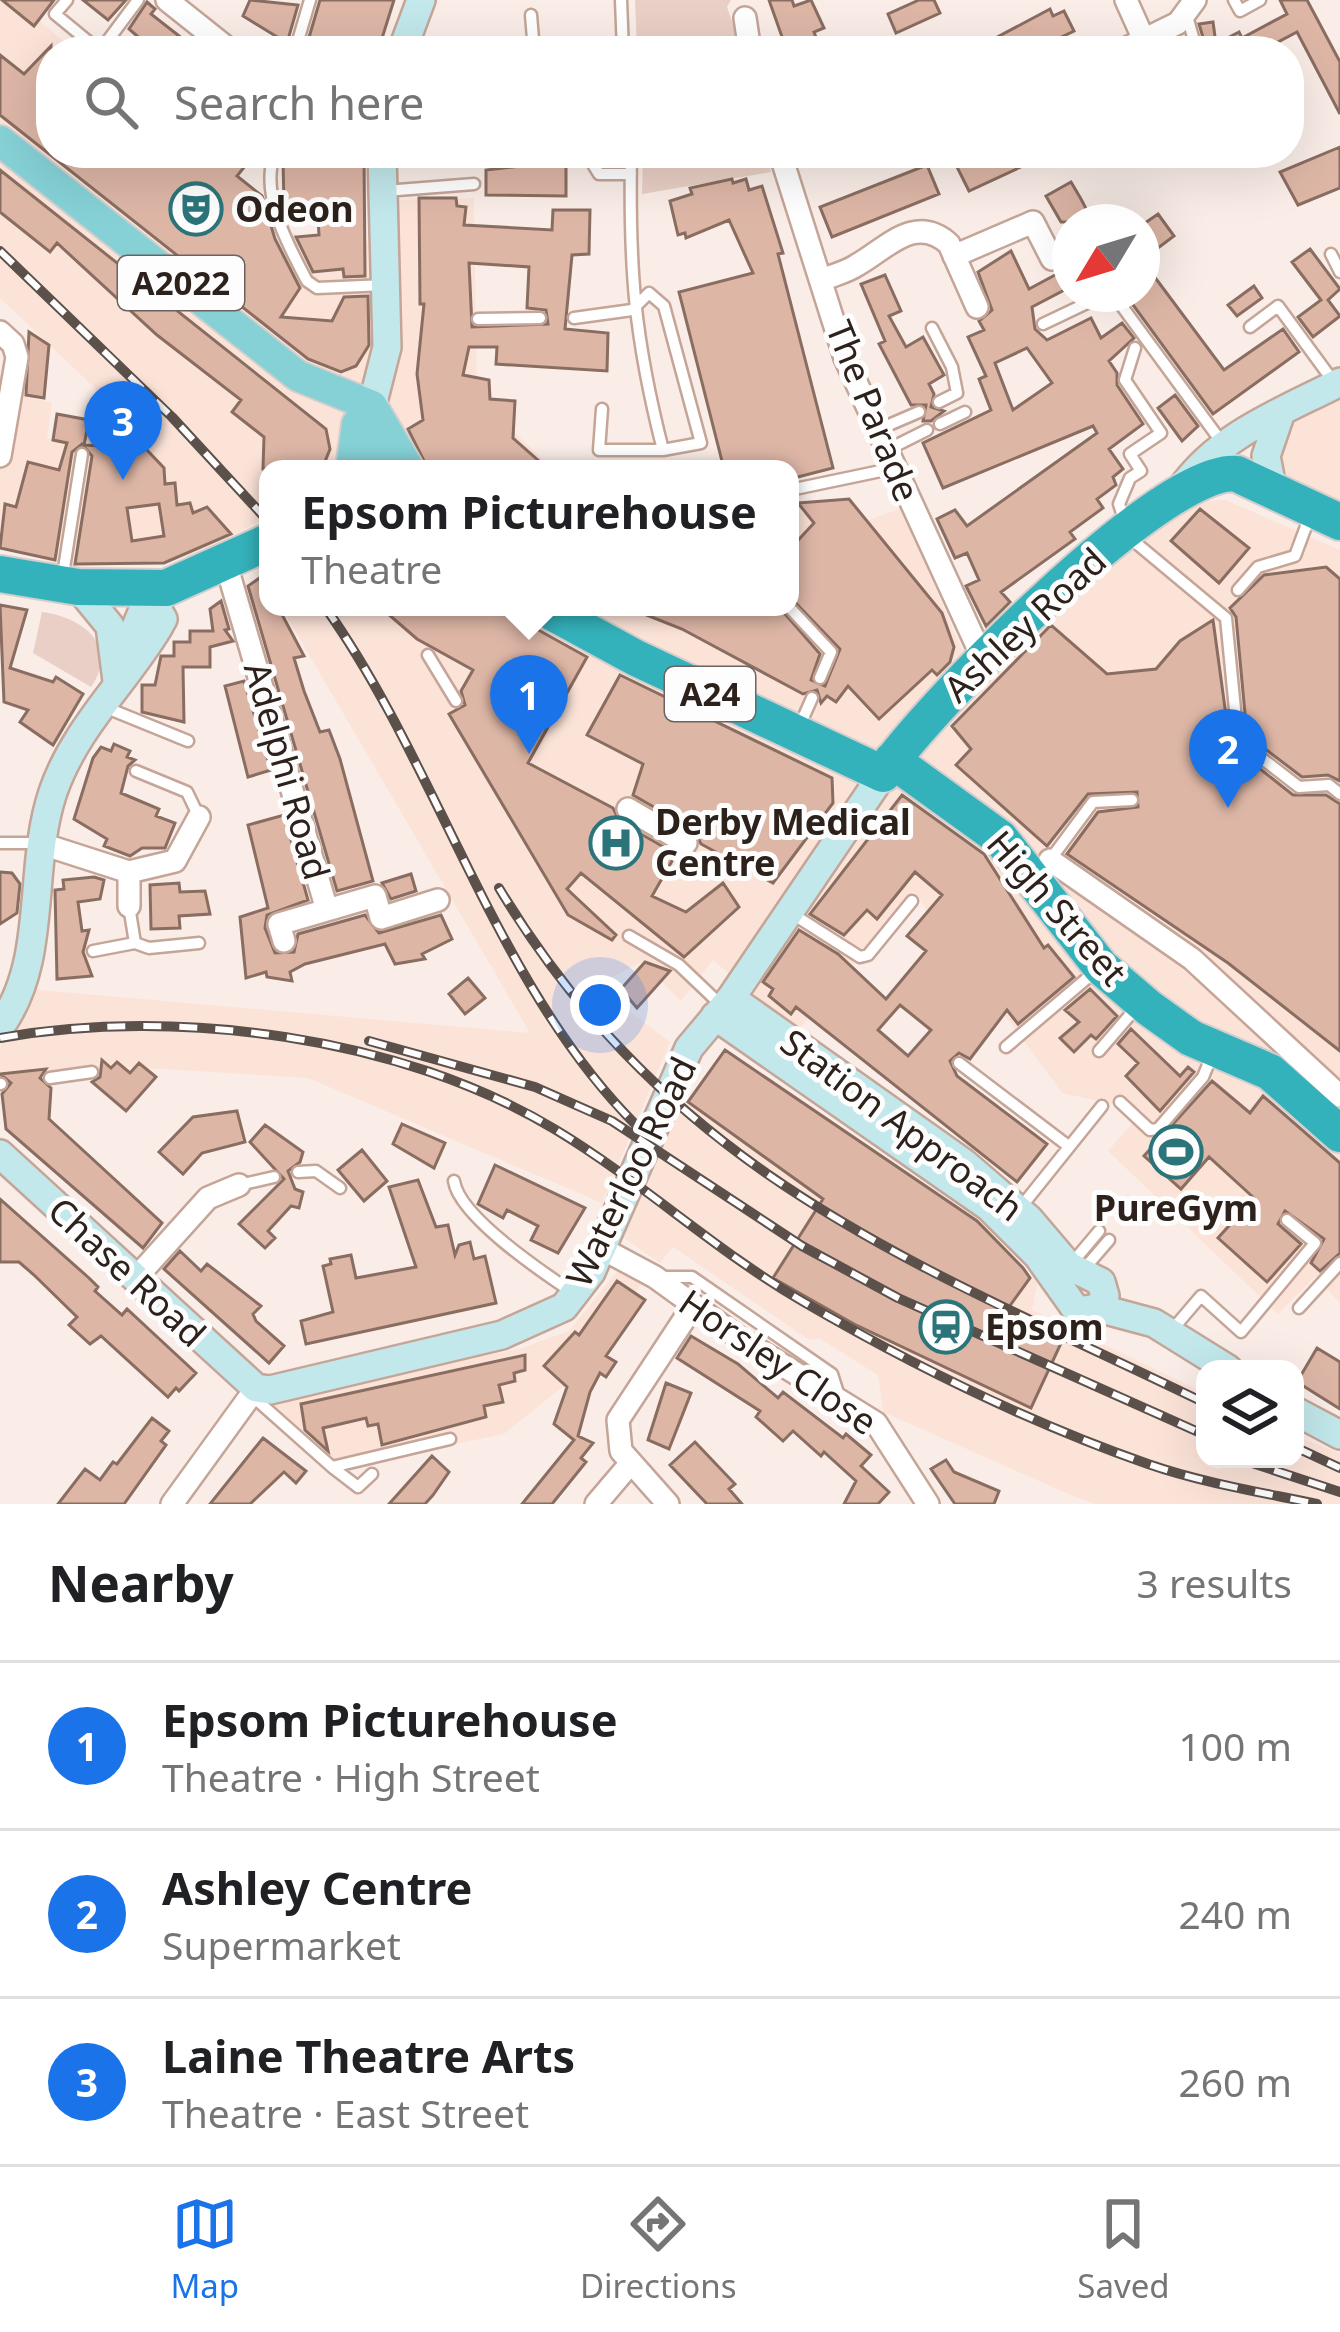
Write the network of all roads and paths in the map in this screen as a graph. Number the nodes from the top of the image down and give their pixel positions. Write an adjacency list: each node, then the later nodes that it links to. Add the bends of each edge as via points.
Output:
1 (67, 0): 13 (lane, via 55,14)
2 (138, 0): 14 (lane)
3 (167, 0): 15 (street)
4 (310, 0): 16 (lane)
5 (421, 0): 17 (street)
6 (621, 0): 19 (lane)
7 (1126, 0): 21 (street)
8 (1234, 0): 9 (lane, via 1240,11)
9 (1260, 0)
10 (1191, 8): 22 (street)
11 (531, 15): 18 (lane)
12 (745, 18): 20 (street)
13 (82, 36)
14 (111, 36)
15 (199, 36)
16 (299, 36)
17 (408, 36)
18 (533, 36)
19 (622, 36)
20 (748, 36)
21 (1142, 36)
22 (1150, 36)
23 (0, 141): 53 (main road, A2022, via 298,376)
24 (268, 168): 37 (lane, via 271,195 307,281 317,288)
25 (382, 168): 31 (street)
26 (595, 168): 29 (lane)
27 (631, 168): 29 (lane)
28 (785, 168): 36 (street, The Parade)
29 (631, 174): 39 (lane)
30 (474, 184): 31 (lane)
31 (382, 191): 37 (street)
32 (1331, 254): 35 (lane)
33 (954, 256): 34 (street, via 1033,222); 36 (street, via 939,235 922,231); 38 (street)
34 (1052, 259)
35 (1340, 272)
36 (822, 280): 60 (street, The Parade, via 845,358)
37 (387, 285): 53 (street, via 387,347)
38 (976, 307)
39 (632, 310): 42 (lane); 61 (lane); 61 (lane, via 649,293 664,306 700,443)
40 (1070, 312): 45 (lane)
41 (1119, 312): 68 (lane)
42 (574, 317)
43 (540, 318): 44 (lane)
44 (478, 319)
45 (1043, 324)
46 (1250, 327): 50 (lane, via 1278,306)
47 (932, 328): 51 (lane, via 957,393)
48 (4, 334): 52 (street, via 16,357)
49 (1135, 348): 67 (lane, via 1125,380 1162,433 1130,454)
50 (1338, 383): 57 (street, Ashley Road)
51 (939, 402)
52 (5, 404): 63 (street)
53 (372, 406): 64 (main road, via 357,424); 65 (main road); 66 (main road)
54 (602, 409): 61 (lane, via 599,450)
55 (919, 412): 60 (lane)
56 (965, 412): 58 (lane)
57 (1280, 415): 68 (street, Ashley Road, via 1253,424); 70 (street, via 1265,456)
58 (940, 424)
59 (927, 430): 60 (lane)
60 (886, 449): 69 (lane); 83 (street, The Parade)
61 (663, 450)
62 (82, 454): 76 (lane)
63 (0, 456)
64 (352, 460)
65 (378, 460)
66 (404, 460)
67 (1142, 471): 68 (lane); 72 (lane, via 1119,504)
68 (1203, 477): 70 (highway); 72 (highway, Ashley Road)
69 (799, 486)
70 (1272, 487): 71 (highway)
71 (1326, 516): 77 (lane, via 1295,556 1258,567)
72 (1128, 532): 83 (highway, Ashley Road); 91 (lane, via 1226,618 1238,740 1299,787 1329,785)
73 (259, 547): 74 (highway)
74 (226, 564): 78 (highway); 103 (street, Adelphi Road)
75 (0, 574): 76 (highway)
76 (69, 585): 78 (highway); 85 (street, via 110,626)
77 (1238, 590)
78 (161, 598): 85 (street, via 163,619)
79 (559, 616): 89 (highway, High Street / A24, via 636,658)
80 (603, 616): 89 (highway, High Street / A24, via 808,707)
81 (797, 616): 84 (lane, via 831,652)
82 (428, 655): 86 (lane)
83 (984, 661): 89 (highway, Ashley Road)
84 (820, 678)
85 (116, 681): 87 (street)
86 (456, 701)
87 (100, 705): 88 (lane); 97 (street, via 62,769)
88 (188, 741)
89 (892, 760): 98 (highway, High Street / A24); 104 (street, Waterloo Road)
90 (136, 771): 94 (lane, via 188,792)
91 (1340, 794)
92 (1132, 800): 98 (lane, via 1093,802)
93 (628, 808): 96 (street)
94 (200, 817): 99 (street, via 176,861)
95 (0, 843): 97 (lane)
96 (686, 843)
97 (42, 844): 99 (street); 113 (street, via 27,972)
98 (1042, 870): 110 (highway, High Street / A24); 120 (street, via 1192,959)
99 (129, 872): 102 (street)
100 (438, 900): 103 (street, Adelphi Road, via 381,918 375,896)
101 (912, 901): 104 (lane, via 860,957)
102 (129, 906): 107 (lane)
103 (327, 910): 106 (street, Adelphi Road, via 279,924)
104 (788, 911): 112 (street, Waterloo Road)
105 (629, 936): 112 (lane, via 679,965)
106 (284, 941)
107 (135, 943): 108 (lane); 109 (lane)
108 (200, 943)
109 (94, 951)
110 (1101, 967): 111 (highway, High Street / A24); 115 (lane)
111 (1142, 1002): 114 (highway, High Street / A24, via 1191,1038); 116 (lane)
112 (723, 1007): 131 (street, Station Approach, via 964,1163); 134 (street, Waterloo Road, via 675,1073); 142 (street, Station Approach, via 989,1207 1071,1306)
113 (0, 1027)
114 (1216, 1045): 121 (lane, via 1204,1077 1157,1129); 123 (highway, High Street / A24, via 1270,1072)
115 (1006, 1047)
116 (1099, 1051)
117 (959, 1063): 124 (lane)
118 (92, 1072): 119 (lane)
119 (50, 1078)
120 (1336, 1084)
121 (1120, 1102)
122 (1102, 1106): 124 (lane)
123 (1340, 1134)
124 (1067, 1145): 131 (lane)
125 (0, 1154): 138 (street, Chase Road)
126 (298, 1172): 130 (lane, via 316,1171)
127 (274, 1177): 129 (lane)
128 (454, 1181): 139 (lane, via 456,1196)
129 (239, 1185): 138 (street, via 208,1198)
130 (340, 1188)
131 (1019, 1210): 136 (street, Station Approach)
132 (1287, 1220): 143 (lane, via 1315,1243 1241,1332 1201,1296)
133 (1104, 1235): 136 (lane)
134 (601, 1248): 137 (street, Horsley Close); 139 (street, Waterloo Road)
135 (1340, 1263): 141 (lane)
136 (1075, 1269): 142 (street, Station Approach, via 1104,1288)
137 (655, 1276): 140 (street, Horsley Close); 146 (lane, via 692,1276 832,1374)
138 (134, 1280): 145 (street, Chase Road)
139 (575, 1294): 145 (street, Waterloo Road, via 550,1318 502,1335)
140 (693, 1306): 146 (street, Horsley Close); 150 (street, via 622,1407 618,1436)
141 (1299, 1309)
142 (1093, 1315): 143 (street, Station Approach, via 1127,1313)
143 (1170, 1333): 144 (street, Station Approach)
144 (1214, 1360)
145 (254, 1392): 151 (lane); 153 (street)
146 (841, 1402): 156 (street, Horsley Close, via 876,1423)
147 (1304, 1416): 148 (street)
148 (1340, 1435)
149 (450, 1439): 151 (lane)
150 (630, 1464): 154 (street); 155 (street)
151 (332, 1466): 152 (lane, via 358,1487)
152 (372, 1474)
153 (172, 1504)
154 (596, 1504)
155 (668, 1504)
156 (928, 1504)

